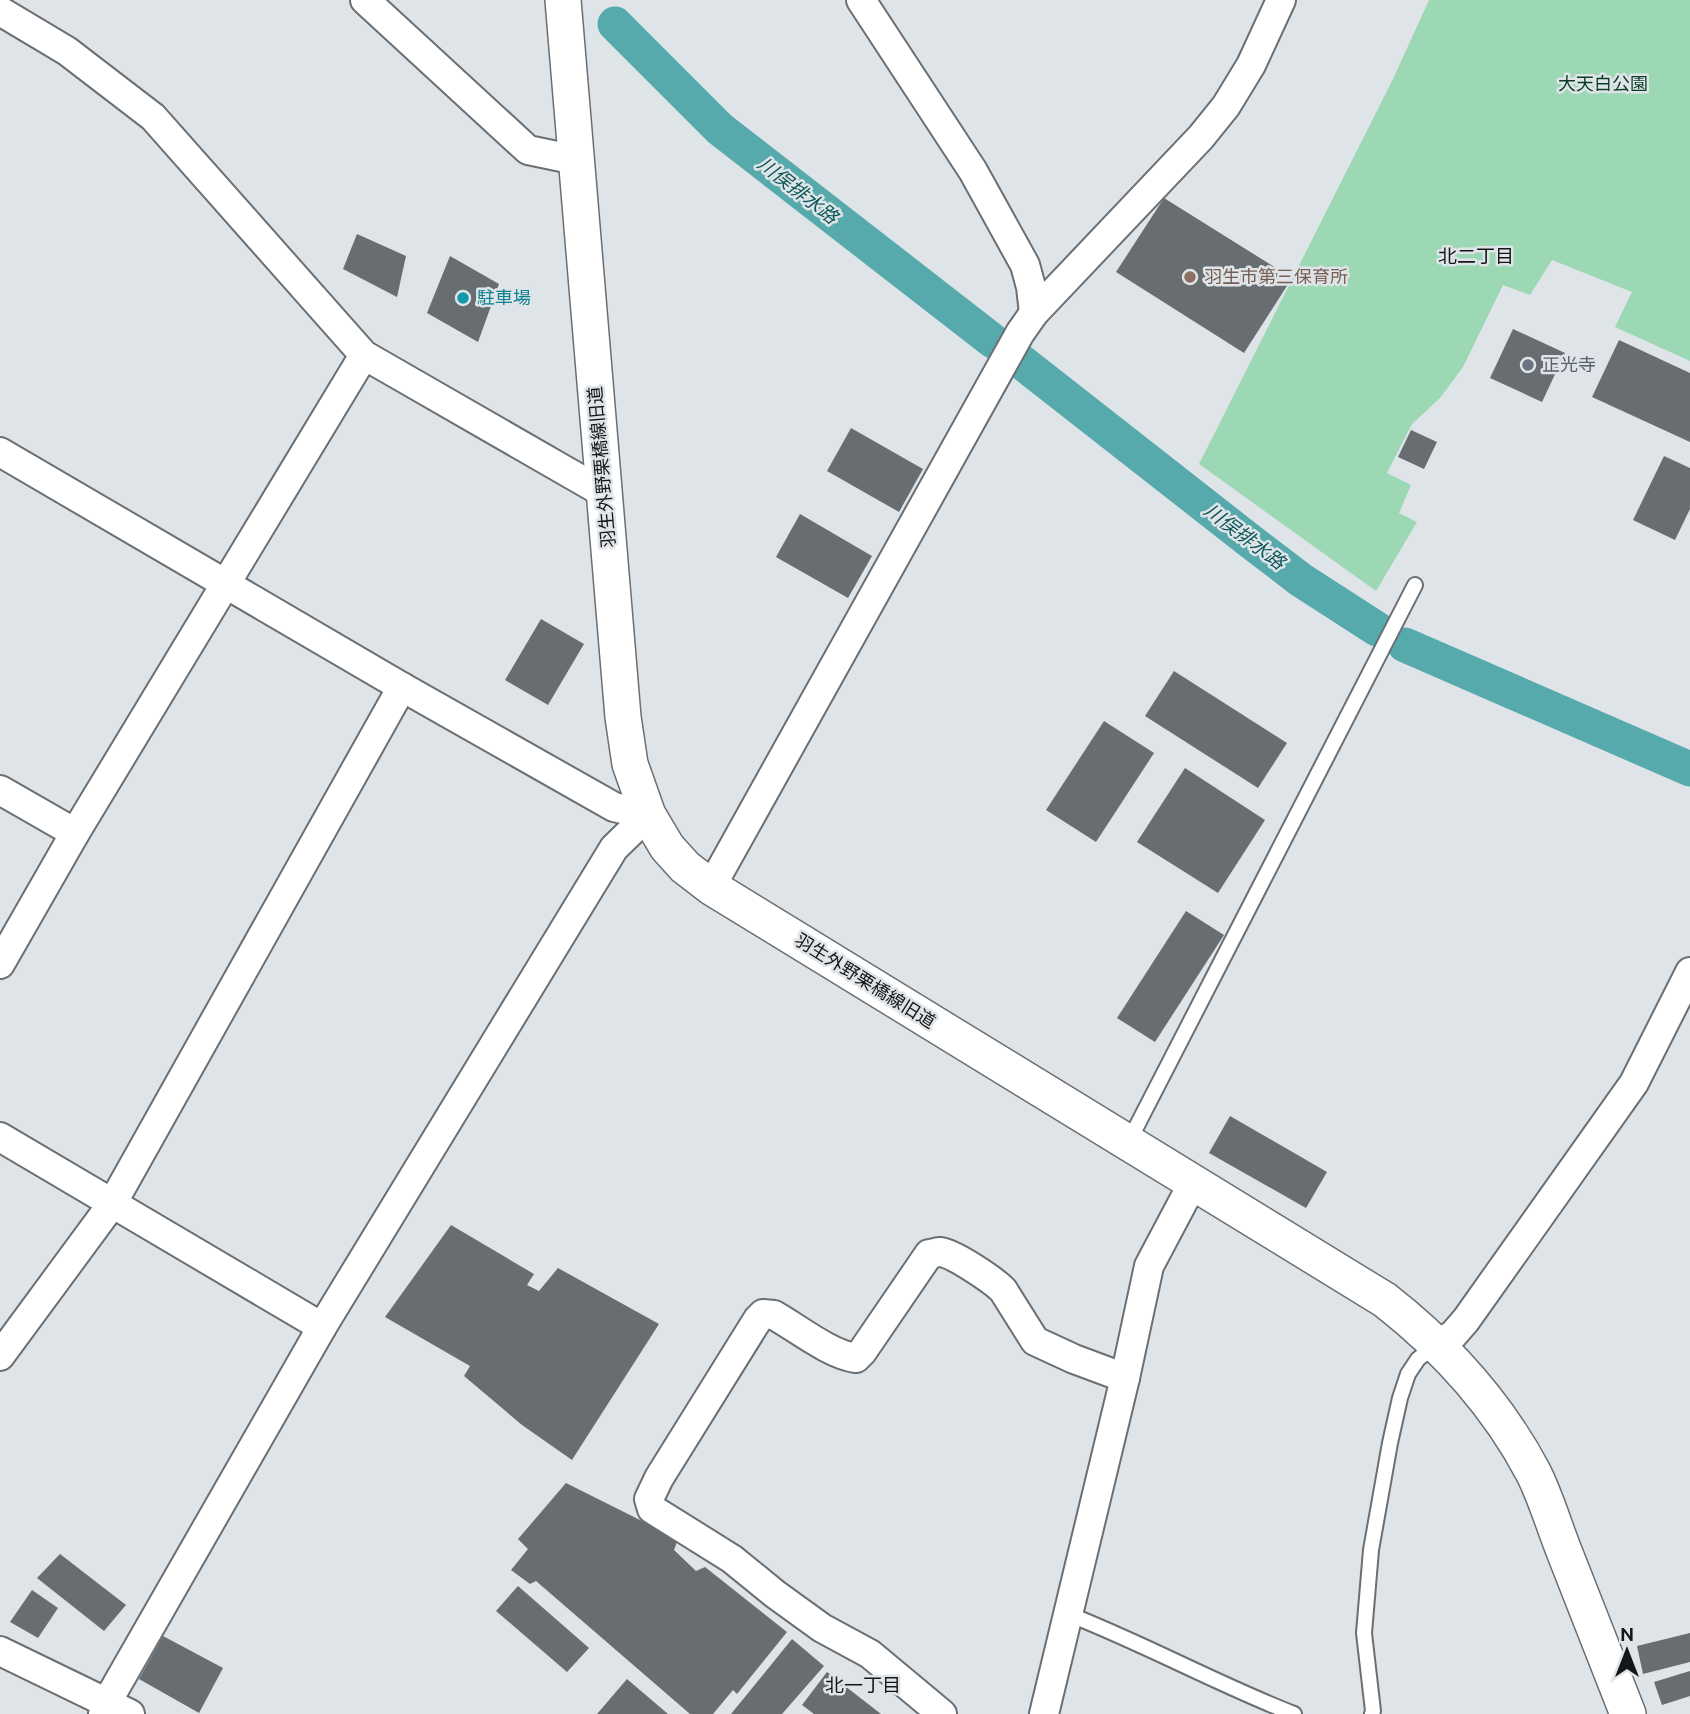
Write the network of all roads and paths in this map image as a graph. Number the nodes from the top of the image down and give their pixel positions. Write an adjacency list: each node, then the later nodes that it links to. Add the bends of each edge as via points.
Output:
1 (365, 0): 6 (street, via 528,150)
2 (563, 0): 6 (street, 羽生外野栗橋線旧道)
3 (861, 0): 7 (street, via 973,171 1026,265 1031,287)
4 (1281, 0): 7 (street, via 1226,106)
5 (0, 11): 8 (street, via 67,51 153,117)
6 (576, 160): 10 (street, 羽生外野栗橋線旧道)
7 (1027, 323): 17 (street)
8 (364, 355): 10 (street); 11 (street)
9 (0, 452): 11 (street)
10 (604, 493): 15 (street, 羽生外野栗橋線旧道, via 623,718 630,764)
11 (226, 584): 13 (street); 16 (street)
12 (1415, 585): 21 (lane)
13 (402, 687): 15 (street, via 614,807); 23 (street)
14 (0, 790): 16 (street)
15 (648, 815): 17 (street, 羽生外野栗橋線旧道, via 667,847); 24 (street, via 614,848)
16 (75, 834): 18 (street)
17 (711, 887): 21 (street, 羽生外野栗橋線旧道)
18 (0, 964)
19 (1690, 972): 25 (street, via 1634,1083 1466,1320)
20 (0, 1137): 23 (street)
21 (1128, 1143): 22 (street, 羽生外野栗橋線旧道)
22 (1193, 1183): 25 (street, 羽生外野栗橋線旧道, via 1385,1300); 27 (street, via 1149,1266)
23 (113, 1204): 24 (street); 26 (street)
24 (322, 1327): 30 (street)
25 (1437, 1344): 34 (lane, via 1418,1359 1400,1398 1371,1550 1364,1633); 35 (street, 羽生外野栗橋線旧道, via 1477,1388 1534,1473)
26 (0, 1356)
27 (1125, 1378): 28 (street); 31 (street, via 1035,1341 996,1283 949,1254 929,1254 856,1358 832,1350 774,1315 763,1314 659,1478 649,1499 652,1509 732,1559 822,1628 870,1654)
28 (1068, 1614): 32 (street); 33 (lane)
29 (0, 1651): 30 (street)
30 (113, 1710)
31 (942, 1714)
32 (1044, 1714)
33 (1294, 1714)
34 (1372, 1714)
35 (1628, 1714)

